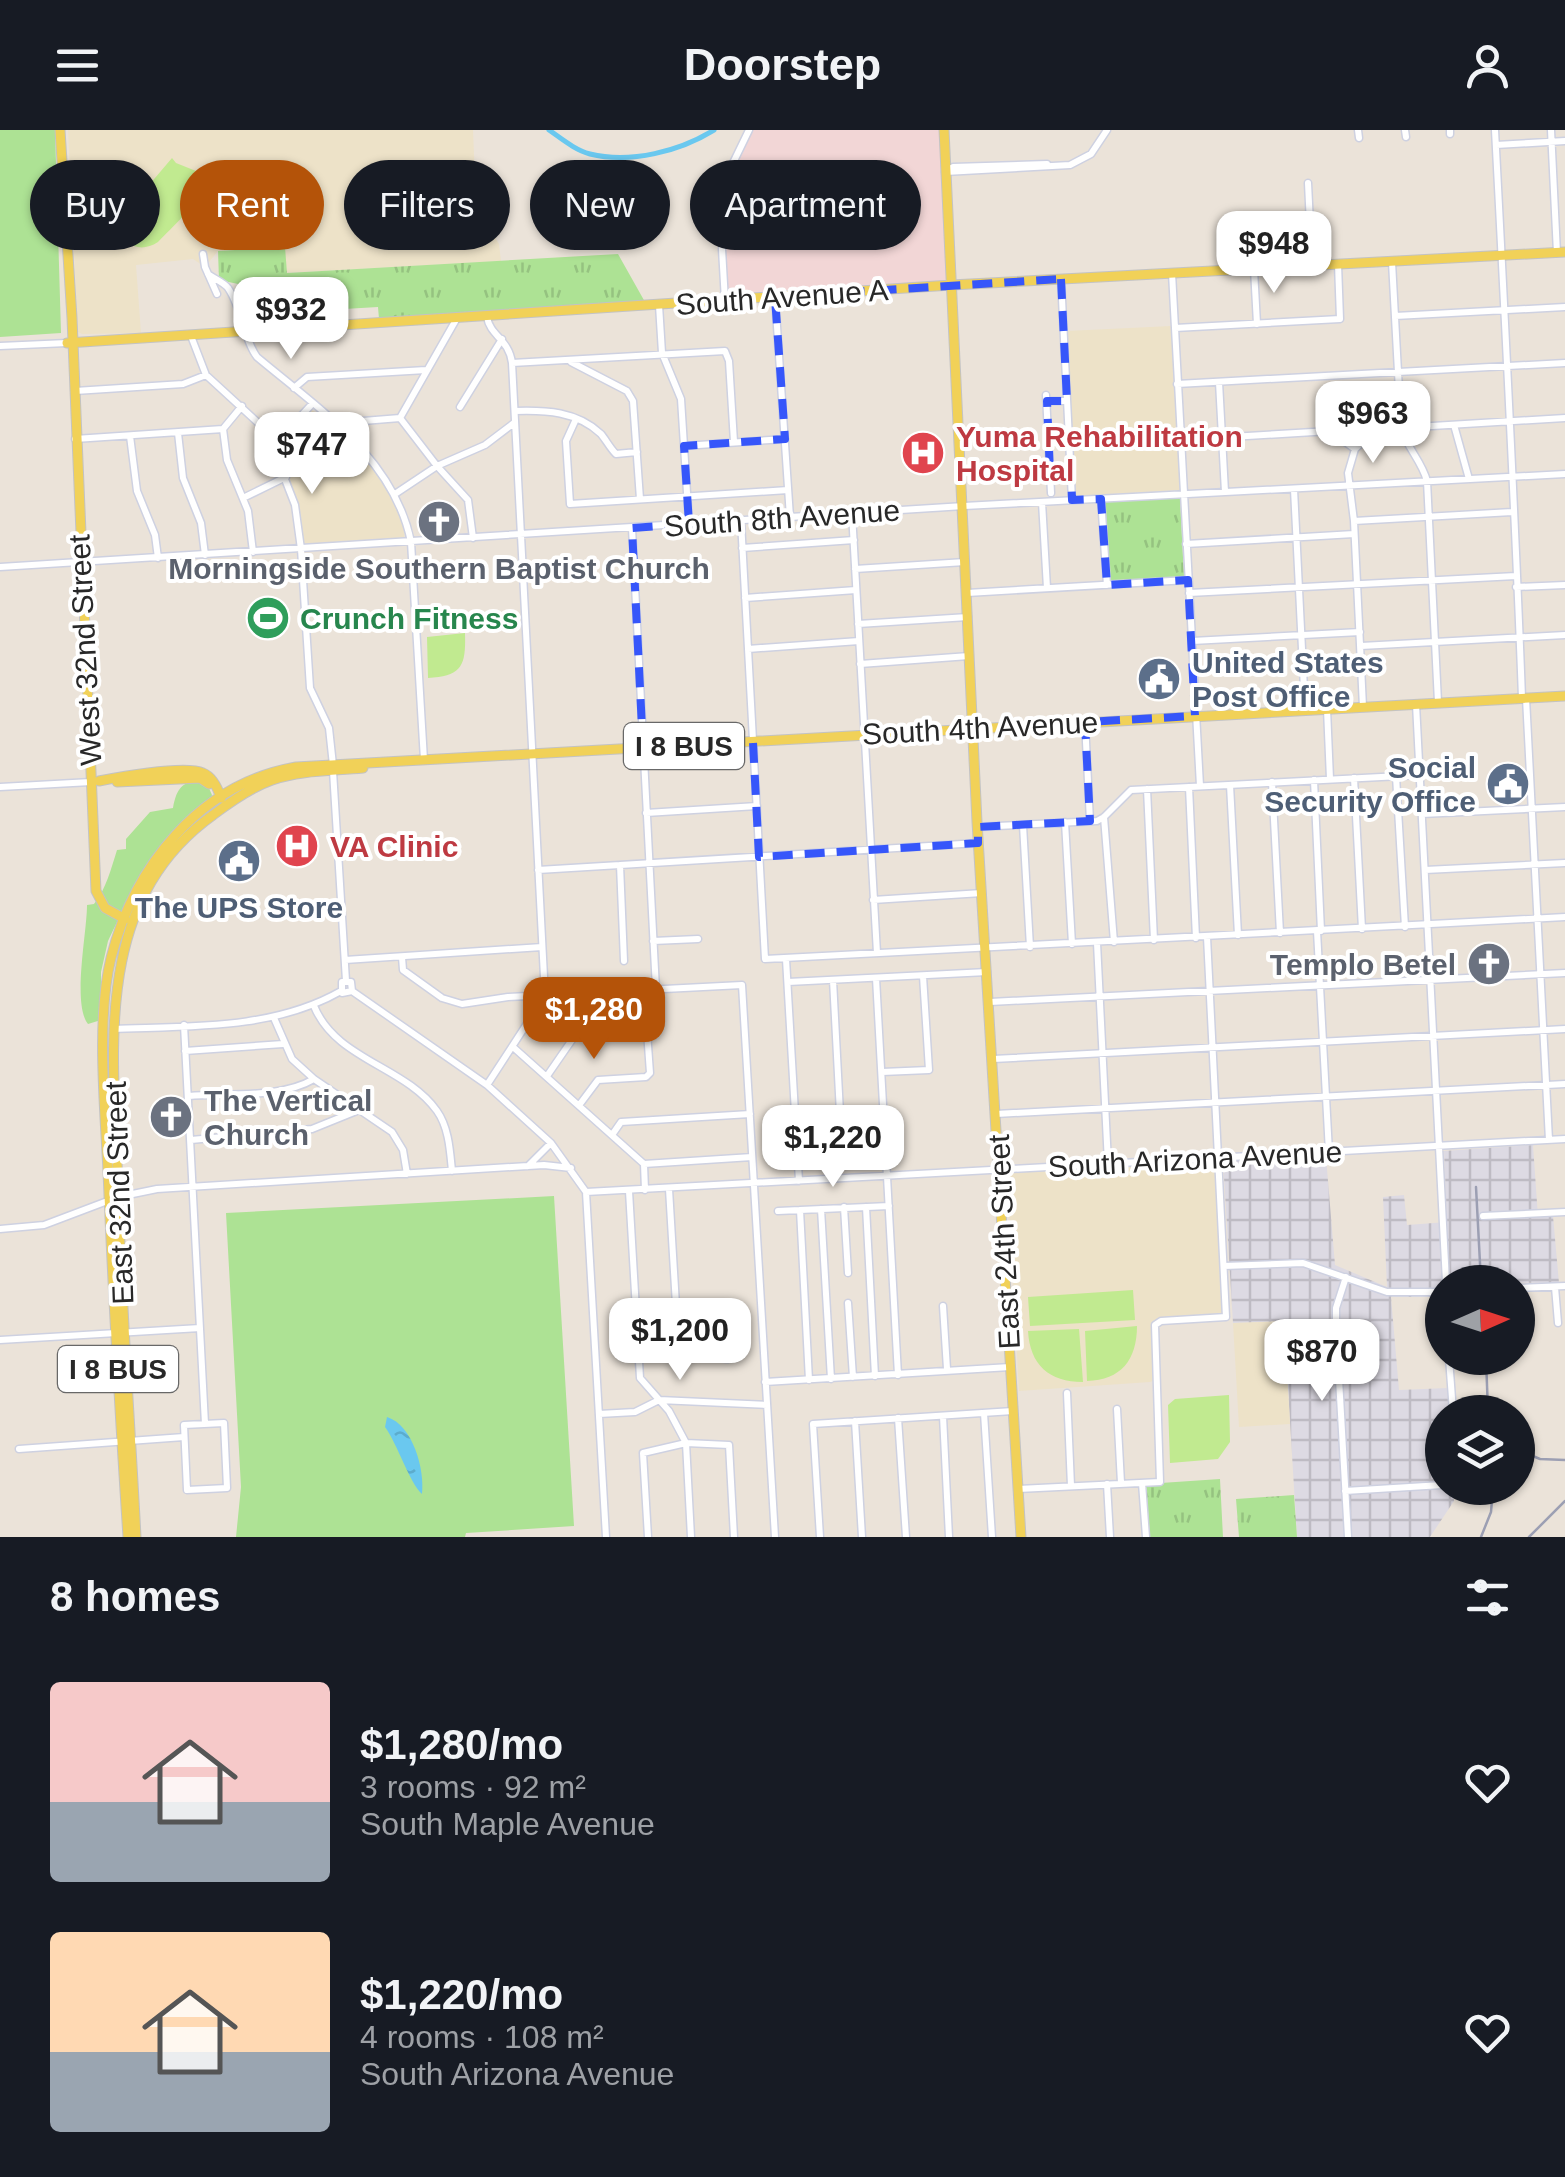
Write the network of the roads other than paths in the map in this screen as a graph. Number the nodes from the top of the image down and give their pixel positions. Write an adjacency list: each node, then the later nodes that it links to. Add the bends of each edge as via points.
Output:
1 (60, 130): 39 (main road, West 32nd Street)
2 (749, 130): 26 (street, via 733,163 722,250)
3 (1107, 130): 10 (street, via 1080,162)
4 (1495, 130): 9 (street)
5 (1551, 130): 8 (street)
6 (942, 134): 10 (main road, East 24th Street)
7 (1565, 140): 8 (street)
8 (1551, 142): 9 (street); 12 (street)
9 (1496, 145): 14 (street)
10 (944, 172): 22 (main road, East 24th Street)
11 (1308, 182): 17 (street)
12 (1561, 253): 14 (main road, South Avenue A)
13 (203, 254): 19 (street)
14 (1502, 256): 15 (main road, South Avenue A); 30 (street)
15 (1392, 260): 16 (main road, South Avenue A); 32 (street)
16 (1338, 264): 17 (main road, South Avenue A); 34 (street, via 1340,320)
17 (1312, 266): 18 (main road, South Avenue A)
18 (1254, 269): 20 (main road, South Avenue A); 34 (street)
19 (208, 274): 23 (street); 24 (street)
20 (1172, 274): 21 (main road, South Avenue A); 35 (street)
21 (1061, 280): 22 (main road, South Avenue A); 53 (street)
22 (951, 285): 25 (main road, South Avenue A); 100 (main road, East 24th Street)
23 (226, 288): 24 (street, via 216,288); 28 (street)
24 (218, 295): 28 (street)
25 (775, 297): 26 (main road, South Avenue A); 71 (street)
26 (724, 301): 27 (main road, South Avenue A)
27 (659, 305): 31 (main road, South Avenue A); 41 (street)
28 (236, 306): 36 (street)
29 (1565, 308): 30 (street)
30 (1505, 310): 32 (street); 45 (street)
31 (487, 316): 33 (main road, South Avenue A); 38 (street)
32 (1396, 316): 47 (street)
33 (458, 318): 36 (main road, South Avenue A); 46 (street)
34 (1257, 324): 35 (street)
35 (1175, 328): 50 (street)
36 (247, 332): 37 (main road, South Avenue A); 51 (street, via 256,357)
37 (190, 336): 39 (main road, South Avenue A); 48 (street)
38 (502, 339): 44 (street); 56 (street)
39 (70, 343): 40 (street, South Avenue A); 52 (main road, West 32nd Street); 58 (main road, West 32nd Street)
40 (0, 346)
41 (662, 353): 42 (street); 75 (street, via 728,355); 76 (street, via 681,399)
42 (569, 361): 44 (street); 78 (street, via 627,391 634,401)
43 (1565, 362): 45 (street)
44 (512, 363): 57 (street)
45 (1508, 366): 47 (street); 62 (street)
46 (426, 370): 51 (street, via 307,377); 59 (street)
47 (1398, 372): 49 (street); 65 (street)
48 (206, 374): 52 (street, via 182,384); 55 (street)
49 (1219, 382): 50 (street); 70 (street)
50 (1177, 384): 73 (street)
51 (294, 388): 54 (street)
52 (75, 391): 58 (main road, West 32nd Street)
53 (1067, 400): 80 (street); 81 (street, via 1046,398)
54 (312, 404): 68 (street); 74 (street)
55 (242, 406): 66 (street); 74 (street)
56 (460, 407)
57 (514, 411): 61 (street, via 550,410); 63 (street)
58 (74, 416): 72 (main road, West 32nd Street)
59 (400, 418): 68 (street, via 363,421); 79 (street)
60 (1565, 418): 62 (street)
61 (576, 420): 78 (street, via 599,432 616,454); 97 (street, via 566,441 570,504)
62 (1512, 421): 64 (street); 83 (street)
63 (515, 422): 79 (street, via 485,445); 110 (street)
64 (1454, 424): 65 (street); 85 (street)
65 (1401, 427): 77 (street, via 1372,434); 86 (street)
66 (223, 430): 67 (street); 95 (street)
67 (178, 432): 69 (street); 119 (street)
68 (347, 434): 92 (street)
69 (130, 436): 72 (street); 120 (street, via 137,491)
70 (1222, 437): 73 (street); 77 (street, via 1330,432); 90 (street)
71 (785, 439): 75 (street); 89 (street)
72 (75, 440): 121 (main road, West 32nd Street)
73 (1180, 440): 93 (street)
74 (278, 441): 84 (street, via 275,455)
75 (734, 442): 76 (street)
76 (684, 446): 94 (street)
77 (1354, 449): 87 (street)
78 (637, 452): 97 (street)
79 (436, 466): 92 (street); 112 (street, via 468,500)
80 (1071, 472): 81 (street); 98 (street)
81 (1050, 474): 91 (street)
82 (1565, 474): 83 (street, South 8th Avenue)
83 (1511, 476): 85 (street, South 8th Avenue); 101 (street)
84 (286, 478): 95 (street); 117 (street)
85 (1469, 479): 86 (street, South 8th Avenue)
86 (1426, 481): 87 (street, South 8th Avenue); 103 (street)
87 (1351, 485): 88 (street, South 8th Avenue); 106 (street)
88 (1294, 489): 90 (street, South 8th Avenue); 111 (street)
89 (788, 490): 94 (street); 104 (street)
90 (1225, 492): 93 (street, South 8th Avenue)
91 (1051, 493)
92 (395, 494): 114 (street)
93 (1183, 495): 96 (street, South 8th Avenue); 115 (street)
94 (687, 497): 97 (street); 107 (street)
95 (243, 498): 118 (street)
96 (1101, 499): 98 (street, South 8th Avenue); 129 (street)
97 (640, 500)
98 (1072, 500): 99 (street, South 8th Avenue)
99 (1042, 502): 100 (street, South 8th Avenue); 133 (street)
100 (964, 506): 102 (street, South 8th Avenue); 122 (main road, East 24th Street)
101 (1512, 512): 103 (street); 125 (street)
102 (852, 514): 104 (street, South 8th Avenue); 113 (street)
103 (1428, 516): 106 (street); 127 (street)
104 (790, 517): 105 (street, South 8th Avenue)
105 (741, 521): 107 (street, South 8th Avenue); 116 (street)
106 (1354, 521): 109 (street)
107 (689, 524): 108 (street, South 8th Avenue)
108 (632, 528): 110 (street, South 8th Avenue); 163 (street)
109 (1354, 534): 111 (street); 128 (street)
110 (522, 535): 112 (street, South 8th Avenue); 164 (street)
111 (1296, 537): 115 (street); 131 (street)
112 (473, 538): 114 (street, South 8th Avenue)
113 (854, 540): 116 (street); 124 (street)
114 (412, 542): 117 (street, South 8th Avenue); 165 (street)
115 (1186, 544): 126 (street)
116 (742, 548): 137 (street)
117 (301, 549): 118 (street, South 8th Avenue); 166 (street, via 310,688 330,728)
118 (253, 552): 119 (street, South 8th Avenue)
119 (205, 555): 120 (street, South 8th Avenue)
120 (158, 558): 121 (street, South 8th Avenue)
121 (80, 562): 123 (street, South 8th Avenue); 172 (main road, West 32nd Street)
122 (966, 562): 124 (street); 136 (main road, East 24th Street)
123 (0, 567)
124 (855, 569): 134 (street)
125 (1516, 576): 127 (street); 132 (street)
126 (1188, 580): 129 (street); 135 (street)
127 (1432, 580): 128 (street); 146 (street)
128 (1358, 584): 131 (street); 140 (street)
129 (1107, 585): 133 (street)
130 (1565, 585): 132 (street)
131 (1299, 586): 135 (street); 142 (street)
132 (1516, 587): 143 (street)
133 (1047, 588): 136 (street)
134 (856, 590): 137 (street); 139 (street)
135 (1189, 592): 145 (street)
136 (967, 593): 138 (main road, East 24th Street)
137 (745, 598): 148 (street)
138 (968, 617): 139 (street); 149 (main road, East 24th Street)
139 (858, 624): 144 (street)
140 (1360, 632): 142 (street); 147 (street)
141 (1565, 635): 143 (street)
142 (1301, 636): 145 (street); 157 (street)
143 (1519, 638): 146 (street); 152 (street)
144 (859, 641): 148 (street); 150 (street)
145 (1191, 642): 158 (street)
146 (1436, 642): 147 (street); 153 (street)
147 (1361, 646): 155 (street)
148 (748, 649): 162 (street)
149 (969, 656): 150 (street); 160 (main road, East 24th Street)
150 (860, 664): 161 (street)
151 (1565, 696): 152 (main road, South 4th Avenue / I 8 BUS)
152 (1524, 698): 153 (main road, South 4th Avenue / I 8 BUS); 182 (street)
153 (1438, 702): 154 (main road, South 4th Avenue / I 8 BUS)
154 (1416, 704): 155 (main road, South 4th Avenue / I 8 BUS); 167 (street)
155 (1363, 707): 156 (main road, South 4th Avenue / I 8 BUS)
156 (1327, 708): 157 (main road, South 4th Avenue / I 8 BUS); 170 (street)
157 (1305, 710): 158 (main road, South 4th Avenue / I 8 BUS)
158 (1196, 716): 159 (main road, South 4th Avenue / I 8 BUS); 176 (street)
159 (1085, 722): 160 (main road, South 4th Avenue / I 8 BUS); 186 (street)
160 (972, 728): 161 (main road, South 4th Avenue / I 8 BUS); 189 (main road, East 24th Street)
161 (863, 734): 162 (main road, South 4th Avenue / I 8 BUS); 191 (street)
162 (753, 742): 163 (main road, South 4th Avenue / I 8 BUS); 180 (street)
163 (642, 748): 164 (main road, South 4th Avenue / I 8 BUS); 183 (street)
164 (532, 756): 165 (main road, South 4th Avenue / I 8 BUS); 197 (street)
165 (424, 762): 166 (main road, South 4th Avenue / I 8 BUS)
166 (333, 768): 179 (main road, South 4th Avenue / I 8 BUS, via 274,772); 224 (street)
167 (1420, 775): 168 (street); 184 (street)
168 (1396, 776): 169 (street); 204 (street)
169 (1354, 778): 170 (street); 206 (street)
170 (1330, 779): 171 (street)
171 (1314, 780): 173 (street); 207 (street)
172 (95, 782): 177 (street); 179 (main road, via 200,778); 201 (main road, West 32nd Street, via 96,884)
173 (1272, 782): 174 (street); 208 (street)
174 (1230, 785): 176 (street); 209 (street)
175 (1189, 786): 176 (street); 178 (street); 211 (street)
176 (1200, 786)
177 (0, 787)
178 (1146, 789): 185 (street, via 1129,790); 213 (street)
179 (223, 801): 201 (main road, via 169,841 145,874)
180 (757, 806): 183 (street); 192 (street)
181 (1565, 807): 182 (street)
182 (1532, 809): 184 (street); 195 (street)
183 (646, 813): 194 (street)
184 (1422, 814): 198 (street)
185 (1104, 817): 186 (street); 215 (street)
186 (1090, 821): 187 (street)
187 (1065, 822): 188 (street); 217 (street)
188 (1023, 824): 189 (street); 219 (street)
189 (978, 827): 190 (main road, East 24th Street)
190 (978, 842): 191 (street); 199 (main road, East 24th Street)
191 (870, 850): 192 (street); 200 (street)
192 (759, 857): 194 (street); 223 (street, via 765,959)
193 (1565, 862): 195 (street)
194 (649, 863): 196 (street); 214 (street)
195 (1535, 864): 198 (street); 203 (street)
196 (620, 865): 197 (street); 225 (street)
197 (538, 870): 218 (street)
198 (1425, 870): 205 (street)
199 (982, 893): 200 (street); 220 (main road, East 24th Street)
200 (873, 900): 221 (street)
201 (127, 917): 247 (main road, I 8 BUS, via 108,972)
202 (1565, 917): 203 (street)
203 (1538, 918): 205 (street); 228 (street)
204 (1405, 926): 205 (street); 206 (street)
205 (1428, 926): 232 (street)
206 (1362, 929): 207 (street)
207 (1319, 931): 208 (street); 235 (street)
208 (1280, 933): 209 (street)
209 (1238, 935): 210 (street)
210 (1208, 937): 211 (street); 239 (street)
211 (1196, 938): 213 (street)
212 (698, 939): 214 (street)
213 (1154, 940): 215 (street)
214 (653, 941): 236 (street)
215 (1114, 942): 216 (street)
216 (1097, 943): 217 (street); 242 (street)
217 (1072, 944): 219 (street)
218 (542, 947): 222 (street); 241 (street)
219 (1030, 947): 220 (street)
220 (986, 948): 221 (street); 226 (main road, East 24th Street)
221 (876, 953): 223 (street)
222 (402, 957): 224 (street); 241 (street, via 403,970 452,1003)
223 (786, 958): 234 (street)
224 (345, 960): 233 (street)
225 (624, 961)
226 (988, 972): 229 (street); 243 (main road, East 24th Street)
227 (1565, 973): 228 (street)
228 (1541, 974): 232 (street); 249 (street)
229 (923, 976): 230 (street); 259 (street, via 929,1070)
230 (876, 978): 231 (street); 259 (street)
231 (833, 980): 234 (street); 281 (street)
232 (1430, 980): 235 (street); 251 (street)
233 (346, 981): 238 (street); 240 (street)
234 (788, 982): 283 (street)
235 (1321, 985): 239 (street); 252 (street)
236 (656, 989): 237 (street); 272 (street, via 742,985)
237 (644, 990): 241 (street); 250 (street)
238 (341, 991): 240 (street); 244 (street)
239 (1210, 991): 242 (street); 255 (street)
240 (352, 992): 263 (street)
241 (545, 996): 254 (street)
242 (1100, 996): 243 (street); 257 (street)
243 (990, 1002): 258 (main road, East 24th Street)
244 (314, 1006): 245 (street); 291 (street, via 326,1028 438,1112)
245 (274, 1018): 246 (street); 253 (street)
246 (184, 1025): 247 (street); 256 (street)
247 (109, 1029): 301 (main road, East 32nd Street / I 8 BUS)
248 (1565, 1029): 249 (street)
249 (1544, 1030): 251 (street); 264 (street)
250 (646, 1034): 260 (street, via 574,1038); 269 (street, via 650,1073 598,1080)
251 (1433, 1036): 252 (street); 265 (street)
252 (1324, 1042): 255 (street); 267 (street)
253 (283, 1044): 256 (street); 261 (street)
254 (513, 1047): 260 (street); 263 (street)
255 (1213, 1048): 257 (street); 268 (street)
256 (186, 1051): 266 (street)
257 (1103, 1054): 258 (street); 270 (street)
258 (994, 1059): 273 (main road, East 24th Street)
259 (882, 1072): 280 (street)
260 (547, 1076): 269 (street)
261 (314, 1079): 266 (street, via 268,1091); 271 (street)
262 (1565, 1084): 264 (street)
263 (487, 1085): 278 (street)
264 (1547, 1085): 265 (street); 277 (street)
265 (1436, 1090): 267 (street); 279 (street)
266 (189, 1096): 276 (street)
267 (1327, 1096): 268 (street); 282 (street)
268 (1216, 1102): 270 (street); 285 (street)
269 (580, 1104): 274 (street)
270 (1106, 1108): 273 (street); 286 (street)
271 (359, 1110): 276 (street, via 312,1129); 292 (street, via 392,1132)
272 (750, 1114): 274 (street, via 622,1122); 284 (street)
273 (996, 1114): 290 (main road, East 24th Street)
274 (612, 1135): 287 (street)
275 (1565, 1139): 277 (street, South Arizona Avenue)
276 (191, 1140): 296 (street)
277 (1550, 1140): 279 (street, South Arizona Avenue)
278 (552, 1143): 288 (street); 289 (street)
279 (1438, 1147): 282 (street, South Arizona Avenue); 311 (street)
280 (886, 1149): 281 (street); 293 (street)
281 (842, 1151): 283 (street)
282 (1329, 1152): 285 (street, South Arizona Avenue)
283 (798, 1154): 294 (street)
284 (752, 1157): 287 (street); 295 (street)
285 (1218, 1157): 286 (street, South Arizona Avenue); 312 (street)
286 (1108, 1163): 290 (street, South Arizona Avenue)
287 (644, 1164): 298 (street)
288 (528, 1166): 289 (street); 291 (street)
289 (572, 1168): 300 (street)
290 (1000, 1170): 293 (street, South Arizona Avenue); 328 (main road, East 24th Street)
291 (452, 1171): 292 (street)
292 (407, 1174): 296 (street)
293 (888, 1176): 294 (street, South Arizona Avenue); 303 (street)
294 (799, 1180): 295 (street, South Arizona Avenue)
295 (754, 1182): 297 (street, South Arizona Avenue); 335 (street)
296 (193, 1187): 301 (street); 322 (street)
297 (669, 1188): 298 (street, South Arizona Avenue); 324 (street)
298 (645, 1190): 299 (street, South Arizona Avenue)
299 (628, 1191): 300 (street, South Arizona Avenue); 327 (street)
300 (586, 1192): 342 (street)
301 (113, 1198): 310 (street, via 48,1224); 323 (main road, East 32nd Street / I 8 BUS)
302 (866, 1206): 303 (street); 304 (street); 331 (street)
303 (889, 1206): 330 (street)
304 (844, 1207): 305 (street); 313 (street)
305 (822, 1208): 306 (street); 333 (street)
306 (800, 1210): 307 (street); 334 (street)
307 (778, 1211)
308 (1565, 1212): 309 (street)
309 (1483, 1216)
310 (0, 1229)
311 (1445, 1265)
312 (1224, 1266): 314 (street, via 1303,1263); 351 (street, via 1226,1317 1155,1325 1160,1482)
313 (848, 1273)
314 (1346, 1277): 318 (street, via 1387,1292); 357 (street, via 1336,1308)
315 (1565, 1286): 316 (street)
316 (1555, 1287): 317 (street); 321 (street)
317 (1535, 1288)
318 (1425, 1292)
319 (848, 1303): 332 (street)
320 (943, 1306): 329 (street)
321 (1558, 1323)
322 (200, 1328): 323 (street); 346 (street)
323 (120, 1332): 325 (street); 348 (main road, East 32nd Street / I 8 BUS)
324 (678, 1338): 326 (street, via 685,1355); 327 (street)
325 (0, 1340)
326 (736, 1355)
327 (638, 1359): 337 (street, via 640,1378)
328 (1010, 1367): 329 (street); 340 (main road, East 24th Street)
329 (946, 1370): 330 (street)
330 (898, 1375): 331 (street)
331 (875, 1376): 332 (street)
332 (853, 1378): 333 (street)
333 (831, 1379): 334 (street)
334 (809, 1380): 335 (street)
335 (765, 1382): 338 (street)
336 (1067, 1393): 354 (street)
337 (660, 1400): 338 (street); 342 (street, via 635,1412); 349 (street)
338 (767, 1405): 364 (street)
339 (1117, 1409): 353 (street)
340 (1013, 1411): 341 (street); 356 (main road, East 24th Street)
341 (984, 1413): 343 (street); 369 (street)
342 (599, 1414): 360 (street)
343 (942, 1416): 344 (street); 368 (street)
344 (898, 1418): 345 (street); 367 (street)
345 (855, 1421): 365 (street, via 813,1424); 366 (street)
346 (205, 1424): 347 (street, via 184,1426); 347 (street, via 224,1423 228,1488 187,1490)
347 (185, 1439): 348 (street)
348 (128, 1442): 350 (street); 358 (main road, East 32nd Street / I 8 BUS); 359 (main road, East 32nd Street / I 8 BUS)
349 (686, 1443): 361 (street, via 643,1452); 362 (street); 363 (street, via 729,1445)
350 (18, 1449)
351 (1142, 1483): 353 (street); 372 (street)
352 (1107, 1484): 353 (street); 354 (street); 371 (street)
353 (1121, 1484)
354 (1072, 1486): 356 (street)
355 (1425, 1486): 357 (street)
356 (1018, 1489): 370 (main road, East 24th Street)
357 (1345, 1491): 373 (street)
358 (128, 1537)
359 (136, 1537)
360 (606, 1537)
361 (648, 1537)
362 (691, 1537)
363 (734, 1537)
364 (775, 1537)
365 (820, 1537)
366 (862, 1537)
367 (906, 1537)
368 (949, 1537)
369 (992, 1537)
370 (1021, 1537)
371 (1110, 1537)
372 (1146, 1537)
373 (1348, 1537)

